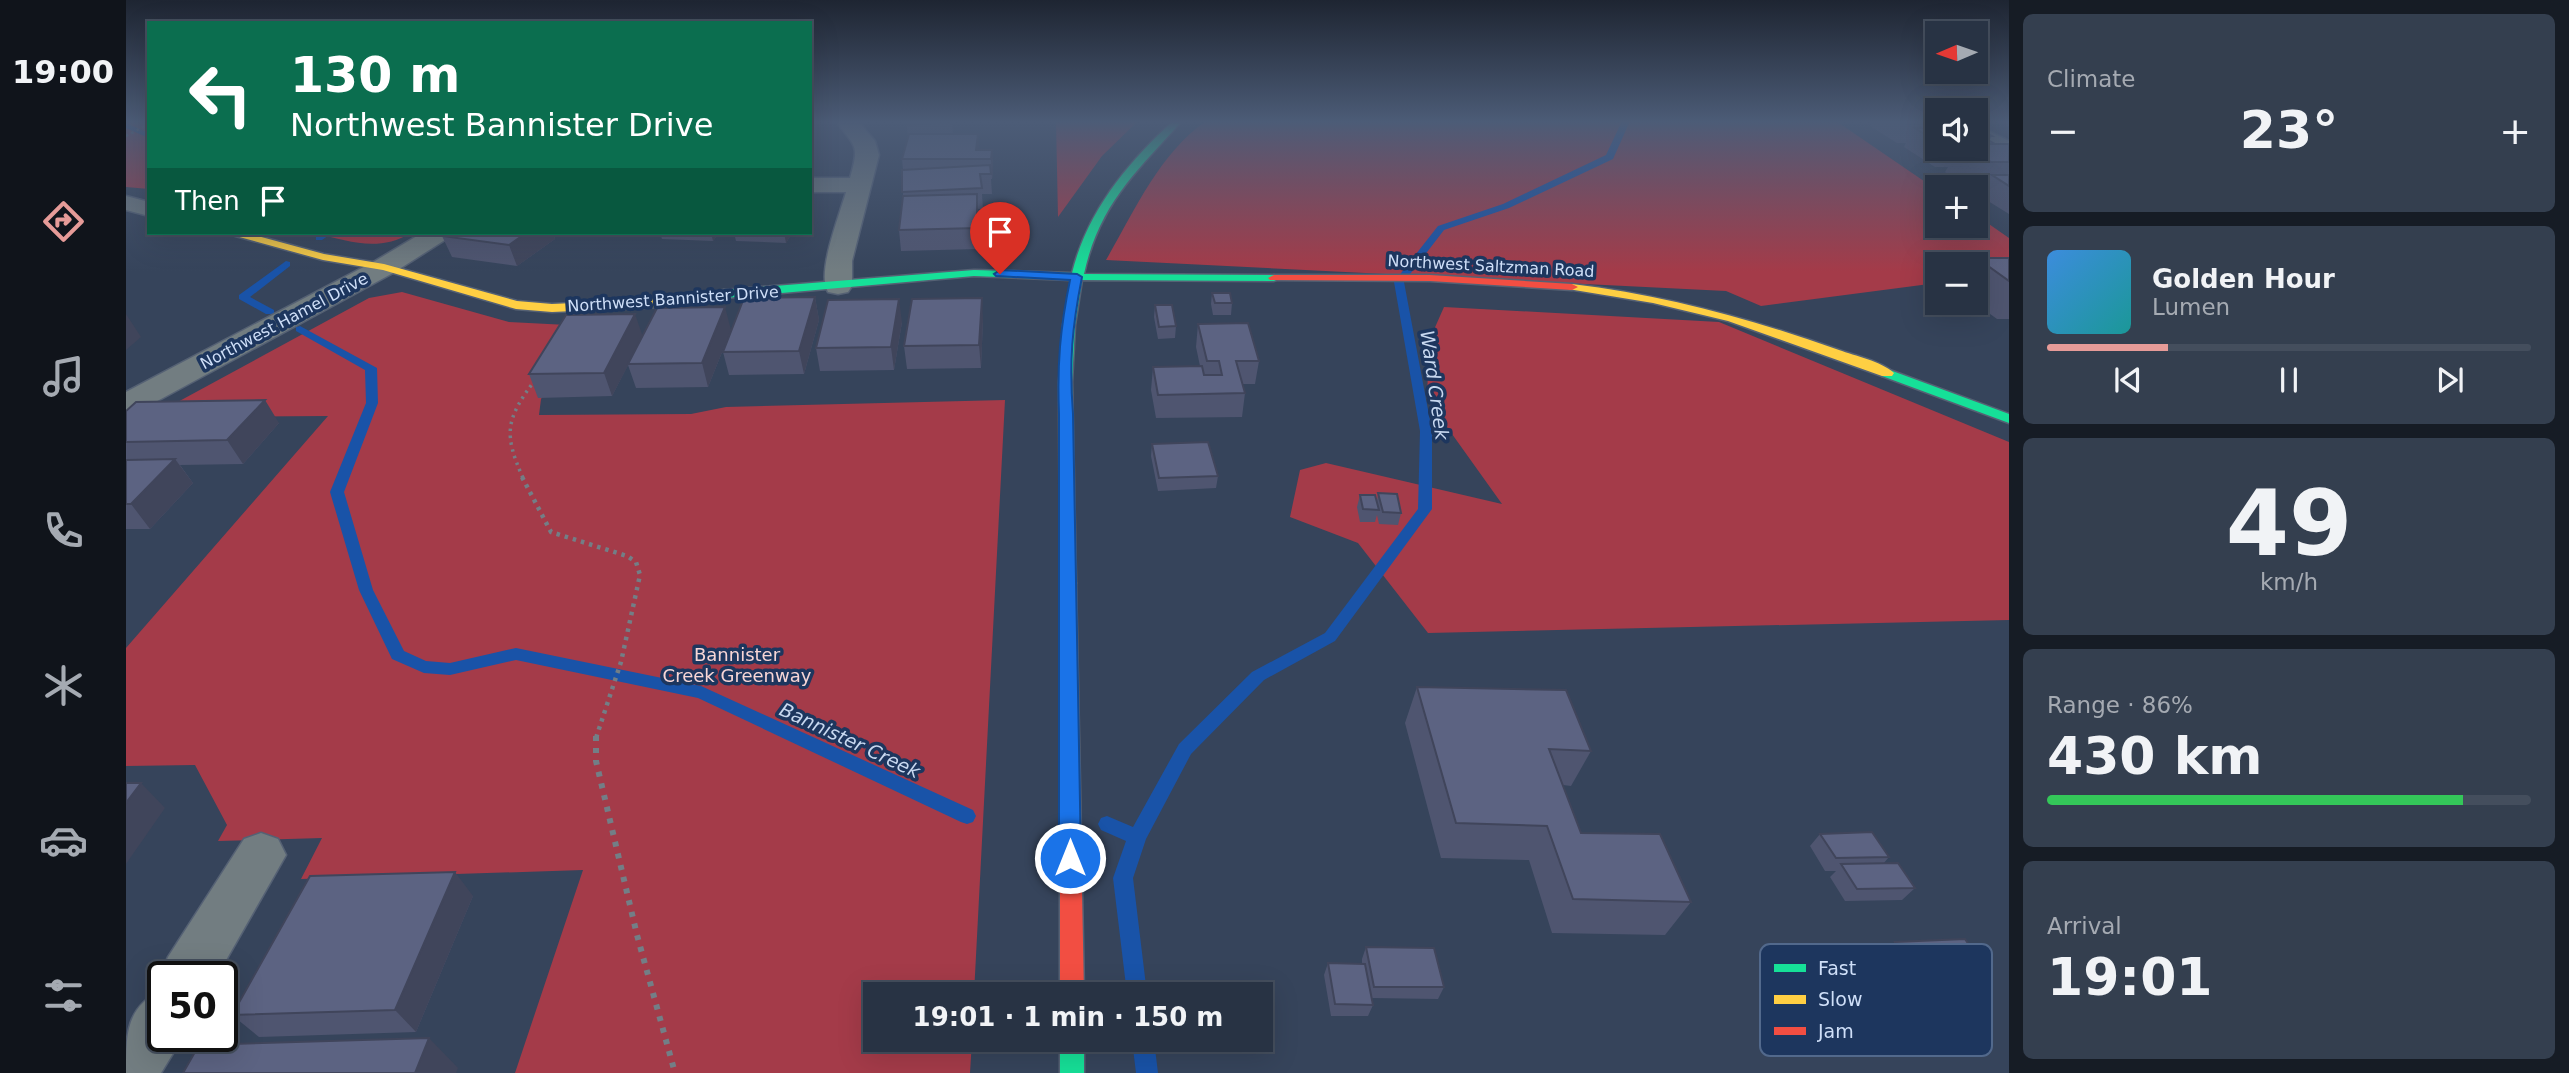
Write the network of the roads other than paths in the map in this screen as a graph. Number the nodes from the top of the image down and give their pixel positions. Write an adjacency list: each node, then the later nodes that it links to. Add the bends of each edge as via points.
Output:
1 (864, 171): 4 (street)
2 (1129, 171): 10 (main road, via 1090,235)
3 (812, 184): 4 (street)
4 (861, 185): 11 (street, via 839,261)
5 (126, 203): 6 (street)
6 (147, 208)
7 (243, 235): 9 (main road, Northwest Bannister Drive, via 323,257)
8 (436, 235): 9 (street, Northwest Hamel Drive)
9 (384, 267): 11 (main road, Northwest Bannister Drive, via 516,305 552,308); 12 (street, Northwest Hamel Drive)
10 (1077, 277): 11 (main road, Northwest Bannister Drive, via 974,272); 13 (main road, Northwest Saltzman Road, via 1517,282 1641,296 1797,338); 16 (main road, via 1063,364)
11 (838, 286)
12 (126, 405)
13 (2009, 419)
14 (261, 855): 15 (street)
15 (196, 961)
16 (1072, 982)
17 (147, 1043): 19 (street)
18 (1072, 1052): 20 (main road)
19 (129, 1073)
20 (1072, 1073)

